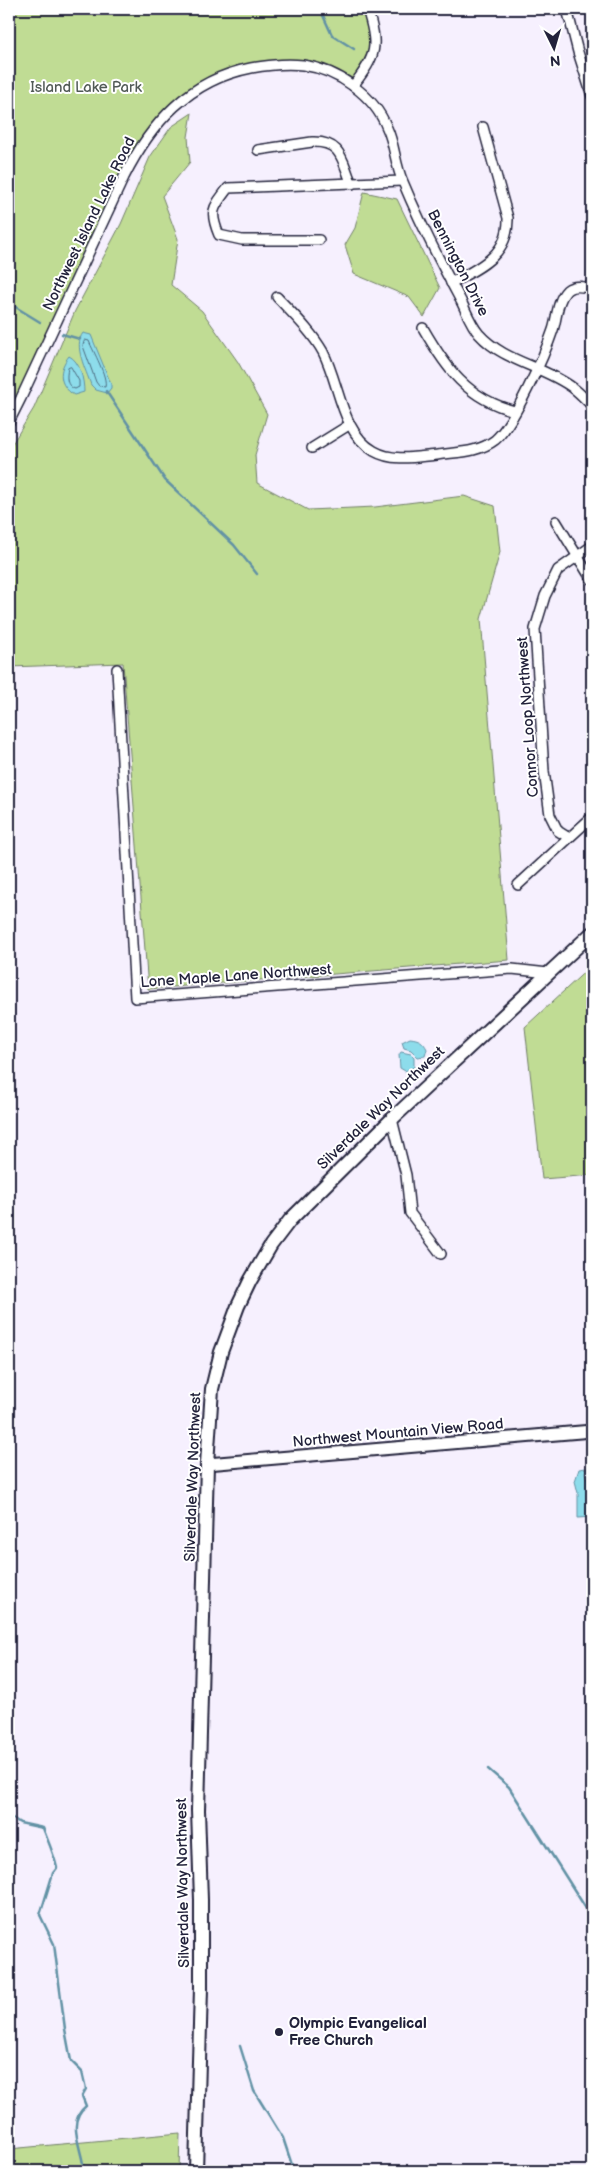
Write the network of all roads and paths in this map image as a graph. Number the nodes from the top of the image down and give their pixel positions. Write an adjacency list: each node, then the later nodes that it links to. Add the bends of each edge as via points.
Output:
1 (367, 9): 3 (street, via 374,48 370,64)
2 (567, 9): 4 (street)
3 (353, 86): 7 (street, Bennington Drive, via 374,106 387,126); 17 (street, Northwest Island Lake Road, via 304,65 261,66 211,82 163,117 146,136 124,177)
4 (592, 96)
5 (483, 127): 10 (street, via 508,218 508,229 497,254)
6 (258, 150): 8 (street, via 312,142 330,145 341,154)
7 (402, 181): 8 (street); 10 (street, Bennington Drive)
8 (352, 184): 9 (street, via 228,188 214,206 212,214 219,235 242,240)
9 (319, 240)
10 (451, 283): 14 (street, Bennington Drive, via 478,333 493,346)
11 (592, 289): 14 (street, via 578,286 567,290)
12 (277, 297): 18 (street, via 322,351 336,381)
13 (423, 328): 16 (street, via 445,364 467,389 482,399)
14 (538, 369): 15 (street, Bennington Drive, via 573,388); 16 (street)
15 (592, 406)
16 (514, 411): 18 (street, via 502,433 478,449 416,457 391,458 376,453 357,438)
17 (9, 422)
18 (349, 426): 19 (street)
19 (312, 448)
20 (556, 521): 22 (street)
21 (592, 546): 22 (street, Connor Loop Northwest)
22 (577, 557): 23 (street); 26 (street, Connor Loop Northwest, via 558,570 545,596 535,629 550,815 558,831)
23 (592, 580)
24 (117, 669): 29 (street, Lone Maple Lane Northwest, via 135,998 512,969)
25 (592, 817): 26 (street)
26 (569, 838): 27 (street)
27 (518, 885)
28 (592, 933): 29 (main road, Silverdale Way Northwest)
29 (548, 974): 30 (main road, Silverdale Way Northwest)
30 (392, 1119): 31 (street, via 406,1175 410,1213); 33 (main road, Silverdale Way Northwest, via 290,1220 250,1281 228,1329 215,1371)
31 (442, 1254)
32 (592, 1431): 33 (street, Northwest Mountain View Road)
33 (207, 1464): 34 (main road, Silverdale Way Northwest, via 198,1784 201,1988)
34 (196, 2171)

